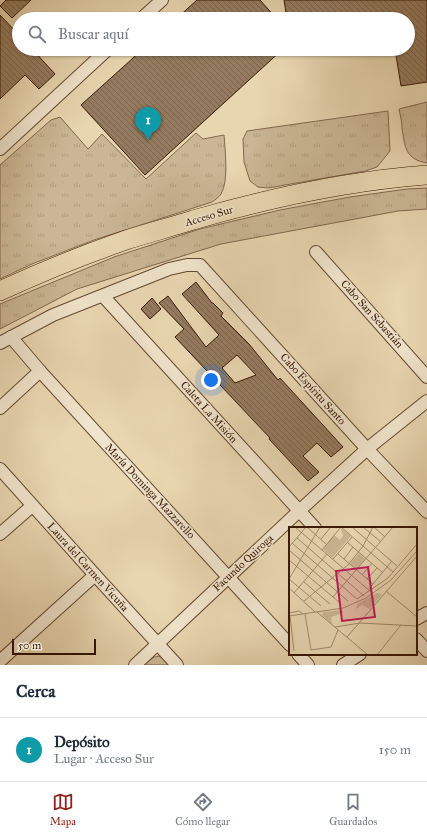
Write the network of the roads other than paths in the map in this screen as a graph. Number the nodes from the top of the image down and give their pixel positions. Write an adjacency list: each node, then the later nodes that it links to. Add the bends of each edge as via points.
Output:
1 (162, 0): 2 (street)
2 (149, 12)
3 (100, 56): 4 (street)
4 (0, 149)
5 (427, 175): 7 (main road, Acceso Sur, via 347,184 231,209 127,240)
6 (316, 252): 12 (street, Cabo San Sebastián)
7 (0, 290)
8 (103, 296): 9 (street, via 53,315); 15 (street, Cabo Espíritu Santo, via 169,269 187,264 200,265); 18 (street, Caleta La Misión)
9 (11, 337): 10 (street); 11 (street, María Dominga Mazzarello)
10 (0, 343)
11 (40, 372): 14 (street); 23 (street, María Dominga Mazzarello)
12 (427, 377)
13 (427, 401): 15 (street, Facundo Quiroga)
14 (0, 408)
15 (367, 449): 18 (street, Facundo Quiroga); 19 (street, Cabo Espíritu Santo)
16 (0, 469): 17 (street, Laura del Carmen Vicuña)
17 (32, 506): 21 (street); 22 (street, Laura del Carmen Vicuña)
18 (299, 511): 20 (street, Caleta La Misión); 23 (street, Facundo Quiroga)
19 (427, 512)
20 (314, 527)
21 (0, 534)
22 (94, 575): 27 (street, Laura del Carmen Vicuña); 32 (street)
23 (228, 577): 27 (street, Facundo Quiroga); 28 (street, María Dominga Mazzarello)
24 (427, 613): 25 (street)
25 (417, 619)
26 (417, 641): 29 (street)
27 (158, 644): 33 (street, Facundo Quiroga); 34 (street, Laura del Carmen Vicuña)
28 (289, 644)
29 (427, 651)
30 (299, 655): 35 (street)
31 (358, 655): 36 (street)
32 (0, 661)
33 (135, 665)
34 (177, 665)
35 (308, 665)
36 (343, 665)

